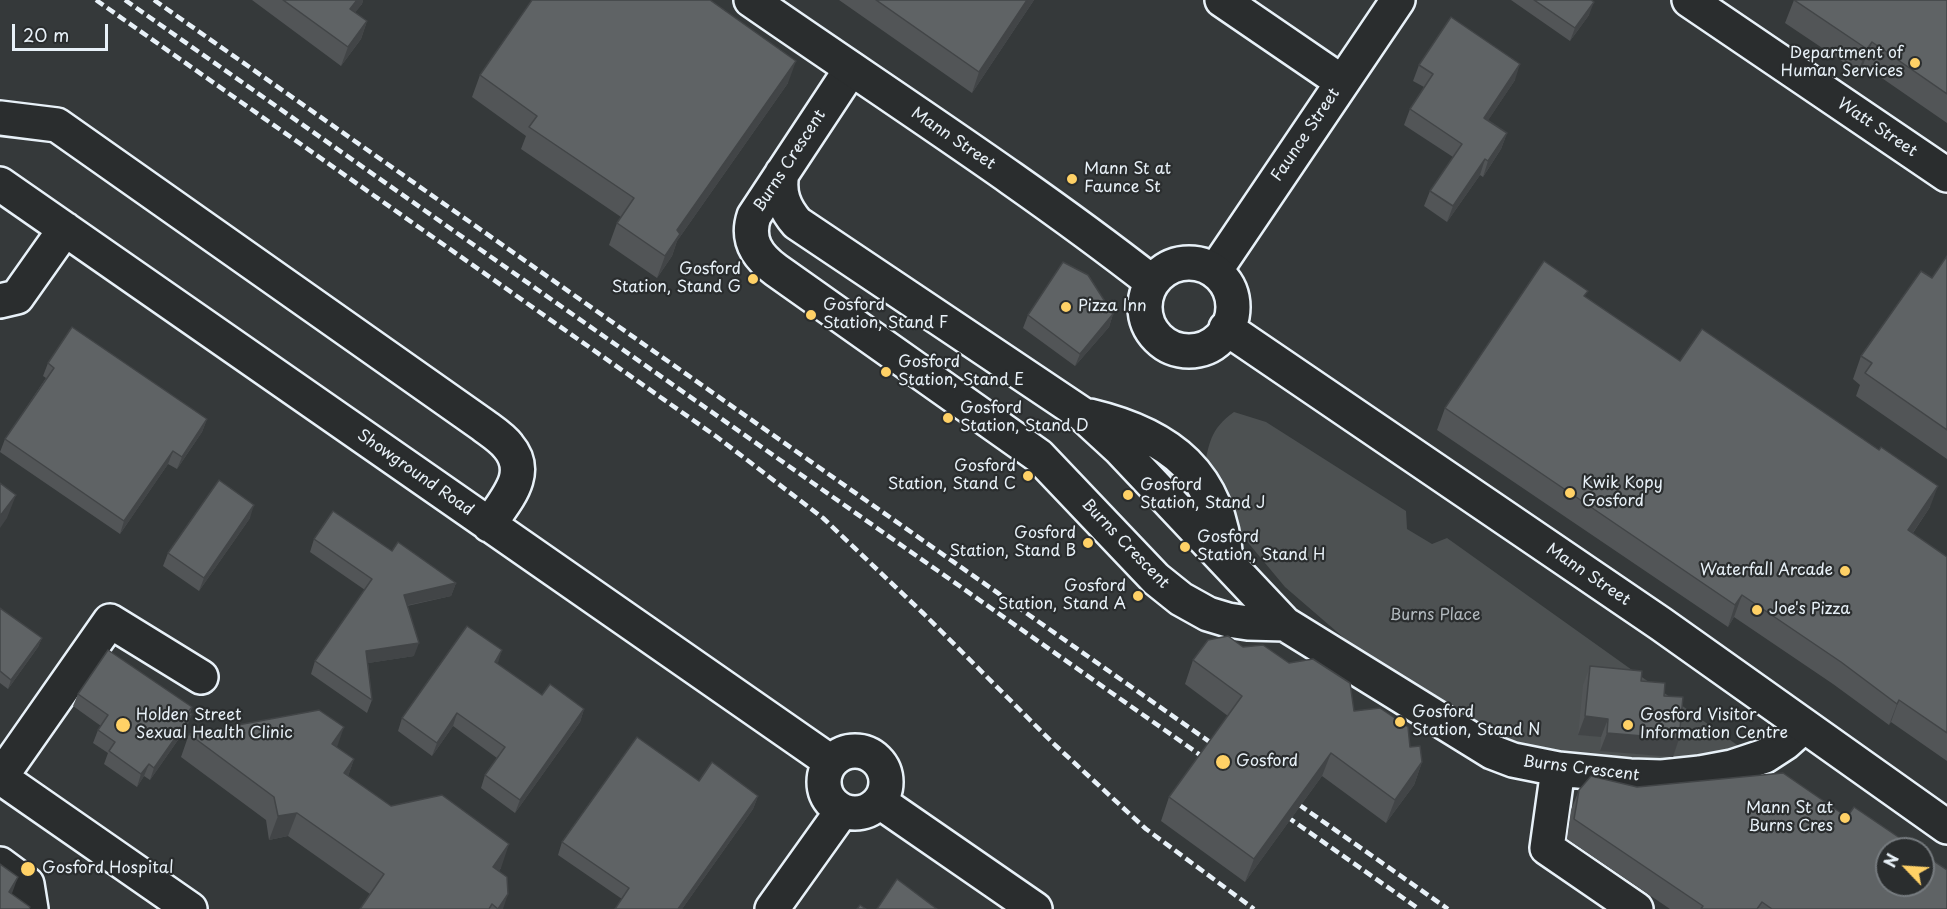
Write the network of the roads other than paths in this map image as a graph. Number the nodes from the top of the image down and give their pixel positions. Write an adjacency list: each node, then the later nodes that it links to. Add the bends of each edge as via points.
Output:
1 (751, 0): 5 (street, Mann Street)
2 (1222, 0): 6 (street)
3 (1398, 0): 6 (street, Faunce Street)
4 (1689, 0): 9 (street, Watt Street)
5 (851, 69): 8 (street, Burns Crescent); 13 (street, Mann Street)
6 (1342, 82): 12 (street, Faunce Street)
7 (0, 118): 16 (street, via 57,125 483,424 507,444 519,467 515,487)
8 (782, 173): 17 (street, via 780,189 784,203 804,229 1082,414 1135,429 1187,463 1204,485 1220,520 1226,561); 17 (street, Burns Crescent, via 751,224 754,246 768,264 1039,456 1156,579 1181,599 1228,620)
9 (1947, 175)
10 (0, 184): 11 (street, Showground Road)
11 (65, 229): 14 (street, via 17,297); 16 (street, Showground Road)
12 (1215, 272): 13 (street, via 1203,265 1175,265); 15 (street, via 1224,281 1233,305)
13 (1152, 282): 15 (street, via 1146,315 1154,335 1165,344 1191,351 1218,339)
14 (0, 301)
15 (1226, 328): 19 (street, Mann Street)
16 (489, 525): 20 (street, Showground Road)
17 (1285, 624): 21 (street, Burns Crescent, via 1474,742 1513,760)
18 (201, 677): 22 (street, via 110,621)
19 (1804, 726): 21 (street, Burns Crescent, via 1764,756 1700,773 1662,777); 25 (street, Mann Street)
20 (831, 762): 23 (street, via 849,751 870,754 879,761 886,781); 24 (street, via 824,789 834,806)
21 (1558, 769): 31 (street, via 1547,848)
22 (0, 778): 28 (street)
23 (880, 802): 24 (street, via 862,813); 30 (street)
24 (842, 811): 29 (street)
25 (1947, 827)
26 (0, 864): 27 (street, via 27,884)
27 (31, 909)
28 (190, 909)
29 (772, 909)
30 (1035, 909)
31 (1636, 909)

